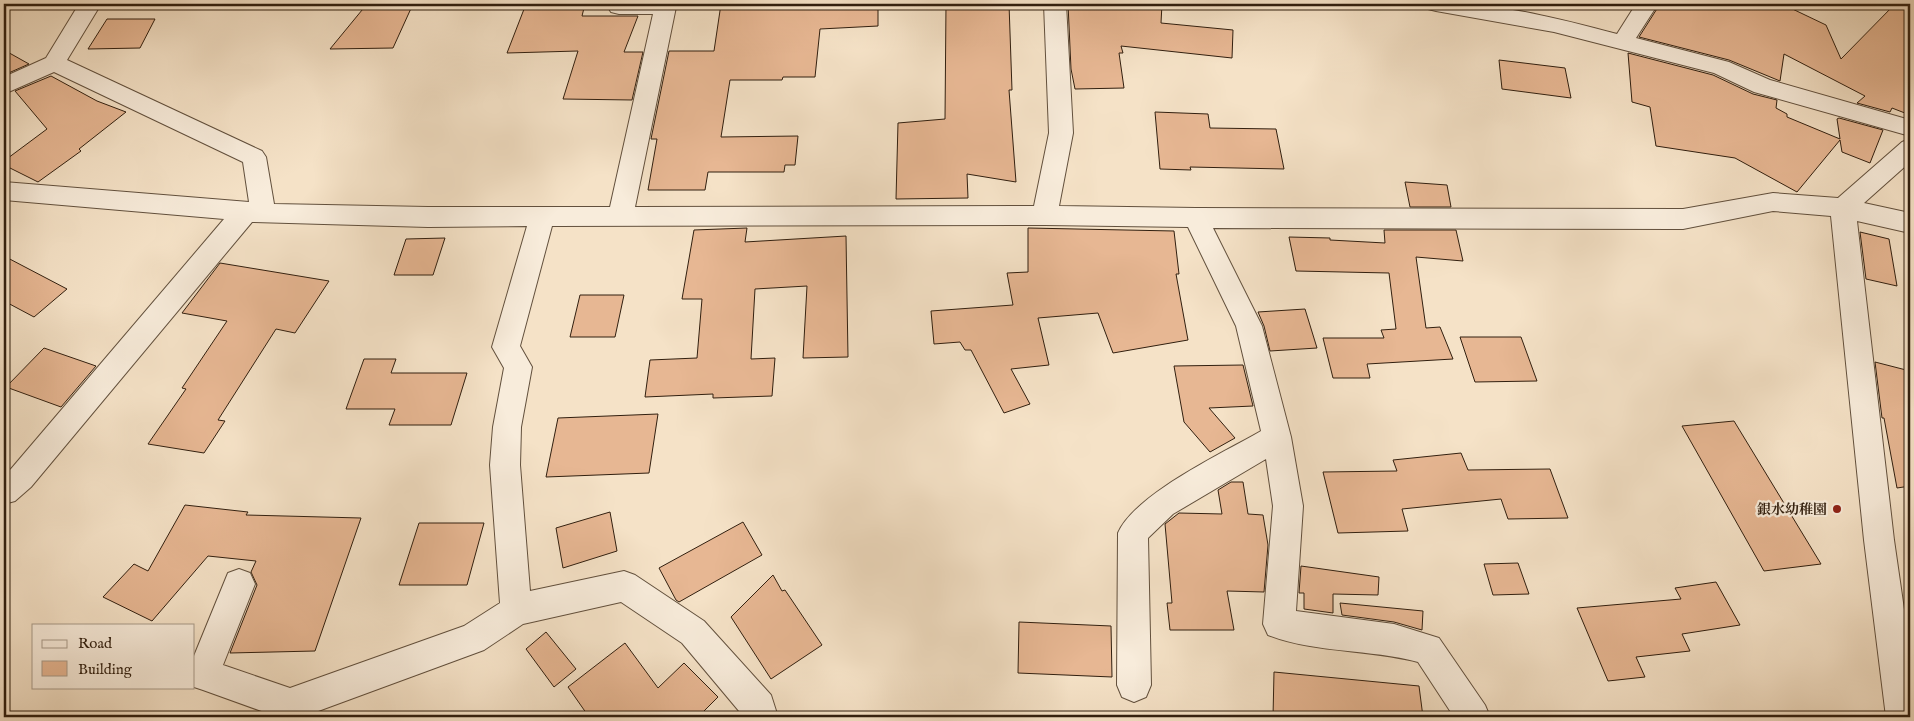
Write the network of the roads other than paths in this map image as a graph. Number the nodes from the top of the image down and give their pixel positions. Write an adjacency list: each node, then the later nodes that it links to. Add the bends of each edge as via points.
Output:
1 (90, 4): 7 (street)
2 (620, 4): 15 (street, via 619,8 665,7)
3 (1055, 4): 14 (street, via 1061,132)
4 (1436, 4): 6 (street, via 1554,25)
5 (1647, 4): 6 (street)
6 (1623, 42): 9 (street, via 1721,67 1762,86)
7 (54, 63): 8 (street); 13 (street, via 254,157)
8 (4, 86)
9 (1910, 128)
10 (1910, 148): 12 (street)
11 (4, 190): 13 (street)
12 (1844, 208): 17 (street, via 1773,202 1682,219); 18 (street); 26 (street, via 1879,540)
13 (254, 212): 16 (street); 20 (street, via 21,478)
14 (1046, 215): 15 (street); 17 (street)
15 (621, 216): 16 (street)
16 (542, 217): 22 (street, via 506,347 518,367 504,465)
17 (1196, 218): 19 (street, via 1250,326)
18 (1910, 223)
19 (1278, 437): 23 (street, via 1162,504 1133,533); 25 (street, via 1288,506 1279,624 1394,640 1428,649)
20 (4, 491)
21 (239, 584): 22 (street, via 202,674 290,705 473,639)
22 (516, 610): 24 (street, via 624,586 693,632 759,707)
23 (1134, 685)
24 (761, 717)
25 (1474, 717)
26 (1903, 717)

